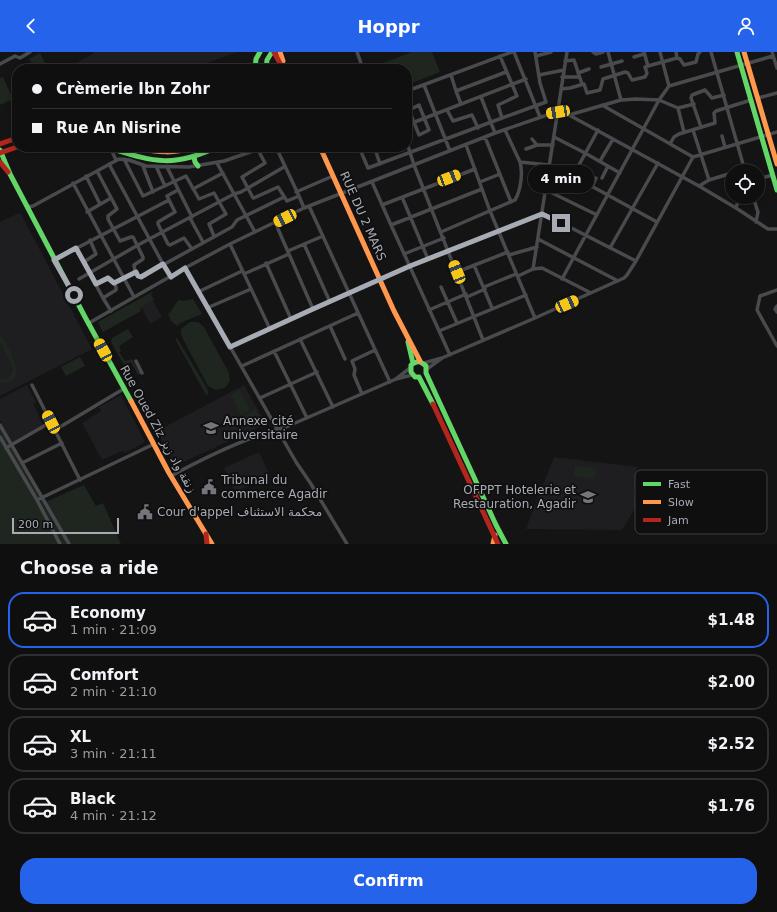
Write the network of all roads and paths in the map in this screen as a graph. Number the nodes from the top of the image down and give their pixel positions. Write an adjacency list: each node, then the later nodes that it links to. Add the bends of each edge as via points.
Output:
1 (12, 52): 22 (street)
2 (30, 52): 22 (street, via 20,58)
3 (260, 52): 33 (street)
4 (273, 52): 34 (street); 35 (street)
5 (280, 52): 36 (street)
6 (357, 52): 37 (street)
7 (513, 52): 23 (street); 52 (street)
8 (551, 52): 20 (street)
9 (567, 52): 30 (street)
10 (593, 52): 11 (street)
11 (603, 52)
12 (608, 52): 38 (street)
13 (660, 52): 29 (street)
14 (676, 52): 25 (street)
15 (700, 52): 25 (street, via 696,62 685,65)
16 (711, 52): 46 (street)
17 (737, 52): 39 (street)
18 (744, 52): 31 (street)
19 (644, 53): 24 (street); 40 (street)
20 (535, 54): 48 (street)
21 (773, 54): 31 (street); 42 (street)
22 (15, 56): 32 (street)
23 (500, 56): 45 (street); 47 (street)
24 (634, 57)
25 (677, 58): 29 (street)
26 (580, 59): 27 (street)
27 (574, 60): 30 (street); 49 (street)
28 (622, 61): 38 (street)
29 (663, 61): 40 (street); 56 (street)
30 (565, 62): 44 (street)
31 (748, 63): 39 (street); 63 (street)
32 (0, 64)
33 (256, 64)
34 (267, 64)
35 (280, 64)
36 (284, 64)
37 (361, 64)
38 (612, 64): 41 (street); 50 (street)
39 (741, 65): 46 (street); 66 (street)
40 (648, 66): 50 (street, via 645,67 645,77 632,80 627,72)
41 (600, 67)
42 (777, 68)
43 (589, 69): 49 (street)
44 (564, 70): 48 (street); 51 (street)
45 (506, 72): 55 (street); 59 (street)
46 (717, 72): 56 (street); 61 (street)
47 (451, 74): 54 (street); 59 (street)
48 (540, 75): 69 (street, via 546,101)
49 (579, 75): 51 (street); 53 (street)
50 (615, 76): 53 (street, via 603,79 600,90 587,93 585,84); 64 (street)
51 (562, 77): 58 (street)
52 (526, 79): 55 (street); 69 (street)
53 (582, 84): 58 (street)
54 (424, 85): 57 (street); 76 (street)
55 (512, 85): 62 (street); 81 (street, via 516,97 498,105)
56 (669, 86): 65 (street)
57 (412, 89)
58 (561, 89): 75 (street)
59 (456, 91): 67 (street)
60 (777, 92): 63 (street)
61 (724, 94): 68 (street, via 712,98 705,90 693,94); 71 (street)
62 (481, 97): 67 (street); 83 (street)
63 (758, 98): 93 (street)
64 (621, 100): 65 (street); 70 (street)
65 (659, 100): 72 (street); 86 (street)
66 (751, 100): 71 (street); 95 (street)
67 (461, 104): 74 (street)
68 (694, 104): 72 (street); 84 (street)
69 (535, 105): 78 (street); 81 (street)
70 (602, 105): 77 (street); 86 (street)
71 (727, 107): 84 (street, via 715,111 715,123); 102 (street)
72 (678, 108): 90 (street)
73 (412, 109): 80 (street, via 419,105)
74 (447, 110): 76 (street); 85 (street, via 453,121 472,115)
75 (558, 112): 77 (street); 78 (street); 96 (street)
76 (436, 114): 80 (street); 101 (street)
77 (570, 115): 88 (street)
78 (540, 117): 87 (street)
79 (412, 118): 82 (street)
80 (425, 118): 82 (street); 82 (street, via 429,131 419,134)
81 (502, 118): 83 (street)
82 (413, 122)
83 (491, 123): 85 (street); 92 (street)
84 (701, 127): 89 (street)
85 (478, 128): 101 (street)
86 (644, 129): 104 (street); 111 (street)
87 (505, 130): 92 (street); 135 (street)
88 (598, 130): 99 (street); 127 (street)
89 (693, 130): 90 (street); 128 (street)
90 (684, 132): 104 (street, via 676,136)
91 (777, 132): 93 (street)
92 (495, 133): 97 (street)
93 (768, 134): 95 (street); 141 (street)
94 (722, 136): 108 (street)
95 (762, 136): 102 (street); 157 (street)
96 (554, 137): 107 (street); 127 (street)
97 (485, 138): 105 (street); 155 (street)
98 (532, 139): 106 (street)
99 (613, 139): 111 (street); 134 (street)
100 (12, 140): 103 (street)
101 (446, 140): 113 (street); 126 (street)
102 (738, 143): 108 (street); 140 (street)
103 (0, 144)
104 (670, 144): 130 (street)
105 (466, 145): 113 (street); 151 (street)
106 (537, 145): 107 (street); 110 (street)
107 (553, 145): 143 (street)
108 (725, 147): 128 (street)
109 (12, 149): 114 (street)
110 (526, 149)
111 (632, 150): 137 (street); 154 (street)
112 (12, 151): 133 (street)
113 (450, 151): 142 (street)
114 (1, 152): 133 (street, Rue Oued Ziz زنقة واد زيز)
115 (111, 152): 132 (street)
116 (125, 152): 129 (street, via 160,161)
117 (155, 152): 118 (street)
118 (183, 152)
119 (206, 152): 129 (street)
120 (252, 152): 136 (street)
121 (259, 152): 173 (street, via 266,163 242,176)
122 (278, 152): 150 (street)
123 (322, 152): 160 (street, RUE DU 2 MARS)
124 (361, 152): 139 (street, via 367,168)
125 (376, 152): 139 (street)
126 (411, 153): 139 (street); 142 (street)
127 (585, 153): 134 (street); 161 (street)
128 (700, 154): 130 (street); 166 (street)
129 (194, 157): 146 (street)
130 (693, 157): 162 (street)
131 (124, 159): 132 (street); 144 (street); 181 (street, via 142,196)
132 (116, 160): 138 (street)
133 (3, 161): 197 (street, Rue Oued Ziz زنقة واد زيز)
134 (600, 161): 147 (street)
135 (520, 162): 143 (street); 191 (street, via 517,195)
136 (217, 163): 146 (street); 153 (street)
137 (658, 163): 162 (street); 200 (street)
138 (109, 164): 152 (street); 206 (street)
139 (380, 164)
140 (743, 164)
141 (777, 164)
142 (414, 165): 168 (street); 175 (street)
143 (549, 165): 161 (street); 179 (street)
144 (143, 166): 145 (street); 181 (street)
145 (156, 166): 148 (street); 171 (street)
146 (198, 166): 149 (street)
147 (608, 166): 154 (street); 165 (street)
148 (167, 167): 149 (street); 167 (street)
149 (182, 167): 159 (street)
150 (284, 167): 173 (street); 184 (street)
151 (474, 169): 169 (street); 175 (street)
152 (97, 171): 158 (street); 188 (street)
153 (222, 173): 176 (street); 183 (street)
154 (620, 173): 185 (street)
155 (500, 174): 169 (street); 191 (street)
156 (725, 175): 166 (street)
157 (772, 175): 163 (street); 180 (street)
158 (86, 176): 170 (street); 192 (street)
159 (186, 176): 167 (street); 176 (street)
160 (333, 176): 182 (street, RUE DU 2 MARS); 184 (street)
161 (573, 176): 174 (street)
162 (682, 177): 172 (street); 211 (street)
163 (765, 177)
164 (596, 178): 174 (street)
165 (602, 178)
166 (709, 180): 172 (street)
167 (174, 182): 171 (street); 178 (street)
168 (372, 182): 182 (street); 195 (street)
169 (480, 182): 177 (street)
170 (73, 183): 197 (street); 203 (street)
171 (165, 186): 181 (street)
172 (699, 186): 201 (street)
173 (247, 187): 183 (street); 186 (street, via 253,198 278,187)
174 (592, 187): 185 (street)
175 (424, 188): 187 (street); 199 (street)
176 (193, 189): 190 (street, via 199,199 214,192)
177 (482, 189): 199 (street); 202 (street)
178 (178, 190): 189 (street, via 167,196); 208 (street)
179 (546, 190): 204 (street); 205 (street)
180 (777, 190)
181 (153, 192)
182 (341, 193): 196 (street); 262 (street, RUE DU 2 MARS)
183 (234, 194): 190 (street); 207 (street)
184 (298, 194): 186 (street, via 288,201); 198 (street)
185 (608, 195): 200 (street); 205 (street)
186 (284, 197): 207 (street)
187 (402, 197): 195 (street); 209 (street)
188 (111, 198): 192 (street); 214 (street, via 117,209 107,217)
189 (168, 200): 206 (street); 217 (street, via 175,212 158,222)
190 (220, 202): 208 (street); 221 (street, via 226,214 209,224)
191 (511, 202): 202 (street)
192 (100, 204): 203 (street)
193 (737, 204): 201 (street)
194 (755, 204): 212 (street, via 758,212)
195 (382, 205): 213 (street)
196 (309, 206): 198 (street); 222 (street)
197 (27, 207): 244 (street, Rue Oued Ziz زنقة واد زيز)
198 (304, 208): 210 (street)
199 (432, 208): 209 (street); 219 (street)
200 (633, 208): 211 (street); 235 (street)
201 (736, 208): 212 (street)
202 (490, 211): 216 (street); 219 (street)
203 (87, 212): 220 (street)
204 (542, 214): 216 (street); 223 (street); 226 (street)
205 (597, 215): 223 (street)
206 (136, 216): 214 (street); 225 (street)
207 (246, 216): 218 (street); 221 (street)
208 (191, 217): 217 (street); 228 (street)
209 (411, 217): 213 (street); 232 (street)
210 (275, 222): 218 (street); 238 (street)
211 (657, 222): 245 (street)
212 (756, 222): 215 (street, via 768,229)
213 (391, 225): 239 (street)
214 (113, 229): 220 (street); 231 (street, via 120,241 132,237)
215 (777, 229)
216 (499, 230): 237 (street); 240 (street)
217 (162, 232): 225 (street); 236 (street, via 169,244 184,238)
218 (255, 232): 229 (street)
219 (441, 232): 224 (street)
220 (100, 235): 227 (street); 242 (street)
221 (214, 236): 228 (street)
222 (323, 236): 230 (street); 271 (street)
223 (586, 236): 235 (street); 241 (street)
224 (444, 238): 232 (street); 237 (street)
225 (150, 239): 231 (street); 248 (street)
226 (538, 239): 233 (street); 241 (street)
227 (90, 240): 234 (street); 246 (street, via 96,254)
228 (203, 242): 236 (street)
229 (230, 244): 251 (street); 254 (street)
230 (304, 244): 238 (street); 278 (street)
231 (138, 246): 242 (street); 253 (street, via 143,257 134,265)
232 (422, 246): 239 (street); 243 (street)
233 (537, 247): 240 (street); 252 (street)
234 (76, 248): 244 (street); 246 (street)
235 (610, 248): 245 (street)
236 (192, 249): 248 (street)
237 (448, 251): 243 (street); 255 (street)
238 (288, 253): 247 (street); 282 (street)
239 (404, 254): 250 (street)
240 (508, 254): 249 (street); 257 (street)
241 (573, 258): 261 (street); 263 (street)
242 (113, 259): 256 (street); 259 (street)
243 (428, 259): 250 (street)
244 (54, 260): 290 (street, Rue Oued Ziz زنقة واد زيز)
245 (636, 261): 263 (street, via 627,275)
246 (84, 262): 256 (street)
247 (266, 263): 254 (street); 289 (street)
248 (163, 264): 253 (street, via 141,277); 258 (street)
249 (474, 265): 255 (street); 268 (street)
250 (410, 266): 262 (street); 283 (street)
251 (185, 268): 258 (street); 270 (street)
252 (533, 269): 257 (street); 261 (street, via 545,268)
253 (136, 272): 259 (street)
254 (243, 272): 266 (street); 270 (street)
255 (457, 272): 273 (street)
256 (90, 273): 260 (street); 265 (street)
257 (517, 275): 268 (street); 274 (street)
258 (171, 277): 275 (street)
259 (124, 278): 264 (street); 275 (street)
260 (79, 279)
261 (562, 279): 272 (street)
262 (380, 280): 271 (street); 295 (street, RUE DU 2 MARS)
263 (618, 281): 272 (street)
264 (114, 283): 265 (street, via 108,278); 276 (street, via 116,290)
265 (96, 284): 276 (street)
266 (251, 288): 280 (street); 293 (street)
267 (441, 288): 277 (street)
268 (484, 288): 273 (street); 281 (street)
269 (777, 290): 298 (street, via 760,296 757,310)
270 (198, 292): 280 (street)
271 (350, 293): 278 (street); 286 (street)
272 (591, 293): 288 (street)
273 (466, 295): 277 (street); 287 (street)
274 (526, 295): 281 (street); 288 (street)
275 (134, 297): 284 (street)
276 (103, 298): 284 (street)
277 (447, 301): 283 (street); 291 (street)
278 (330, 302): 282 (street)
279 (777, 306): 285 (street)
280 (207, 308): 299 (street)
281 (492, 308): 287 (street)
282 (313, 309): 289 (street)
283 (429, 310): 294 (street)
284 (111, 311): 290 (street)
285 (777, 312)
286 (358, 313): 292 (street); 300 (street)
287 (474, 316): 291 (street); 297 (street)
288 (535, 318): 297 (street)
289 (291, 319): 293 (street)
290 (89, 323): 318 (street, Rue Oued Ziz زنقة واد زيز)
291 (457, 323): 294 (street)
292 (330, 326): 296 (street); 304 (street)
293 (270, 329): 299 (street)
294 (439, 331): 302 (street)
295 (407, 338): 306 (street, RUE DU 2 MARS); 307 (street, RUE DU 2 MARS)
296 (300, 339): 301 (street); 310 (street)
297 (483, 340): 302 (street)
298 (777, 346)
299 (230, 347): 308 (street)
300 (375, 350): 315 (street); 319 (street, via 352,361 354,375)
301 (274, 351): 308 (street); 316 (street)
302 (450, 355): 303 (street)
303 (442, 358): 306 (street); 309 (street)
304 (345, 359)
305 (136, 361): 311 (street)
306 (422, 362): 307 (street); 309 (street, RUE DU 2 MARS)
307 (412, 365): 312 (street, RUE DU 2 MARS); 314 (street)
308 (242, 366): 320 (street)
309 (426, 371): 313 (street); 348 (street, RUE DU 2 MARS)
310 (317, 372): 316 (street); 321 (street)
311 (142, 373)
312 (412, 375): 313 (street); 314 (street)
313 (419, 377): 340 (street)
314 (396, 379): 315 (street)
315 (390, 382): 319 (street)
316 (290, 384): 320 (street); 322 (street)
317 (32, 385): 323 (street)
318 (125, 388): 325 (street); 331 (street, Rue Oued Ziz زنقة واد زيز)
319 (362, 394): 321 (street)
320 (260, 398): 326 (street)
321 (333, 407): 322 (street)
322 (307, 418): 326 (street)
323 (51, 422): 325 (street); 332 (street)
324 (0, 425): 328 (street)
325 (55, 430): 330 (street)
326 (278, 430): 335 (street, via 248,440); 345 (street)
327 (0, 438): 329 (street)
328 (8, 439): 329 (street); 332 (street)
329 (3, 442): 333 (street)
330 (62, 443): 334 (street); 336 (street)
331 (154, 444): 335 (street, Rue Oued Ziz زنقة واد زيز); 336 (street)
332 (11, 445): 333 (street); 334 (street)
333 (6, 448): 338 (street)
334 (22, 463): 337 (street)
335 (171, 476): 339 (street, Rue Oued Ziz زنقة واد زيز)
336 (80, 480): 337 (street)
337 (42, 497): 338 (street); 342 (street)
338 (37, 500): 341 (street)
339 (206, 534): 343 (street); 344 (street, Rue Oued Ziz زنقة واد زيز)
340 (495, 535): 346 (street); 347 (street)
341 (60, 544)
342 (69, 544)
343 (207, 544)
344 (212, 544)
345 (347, 544)
346 (493, 544)
347 (498, 544)
348 (506, 544)

